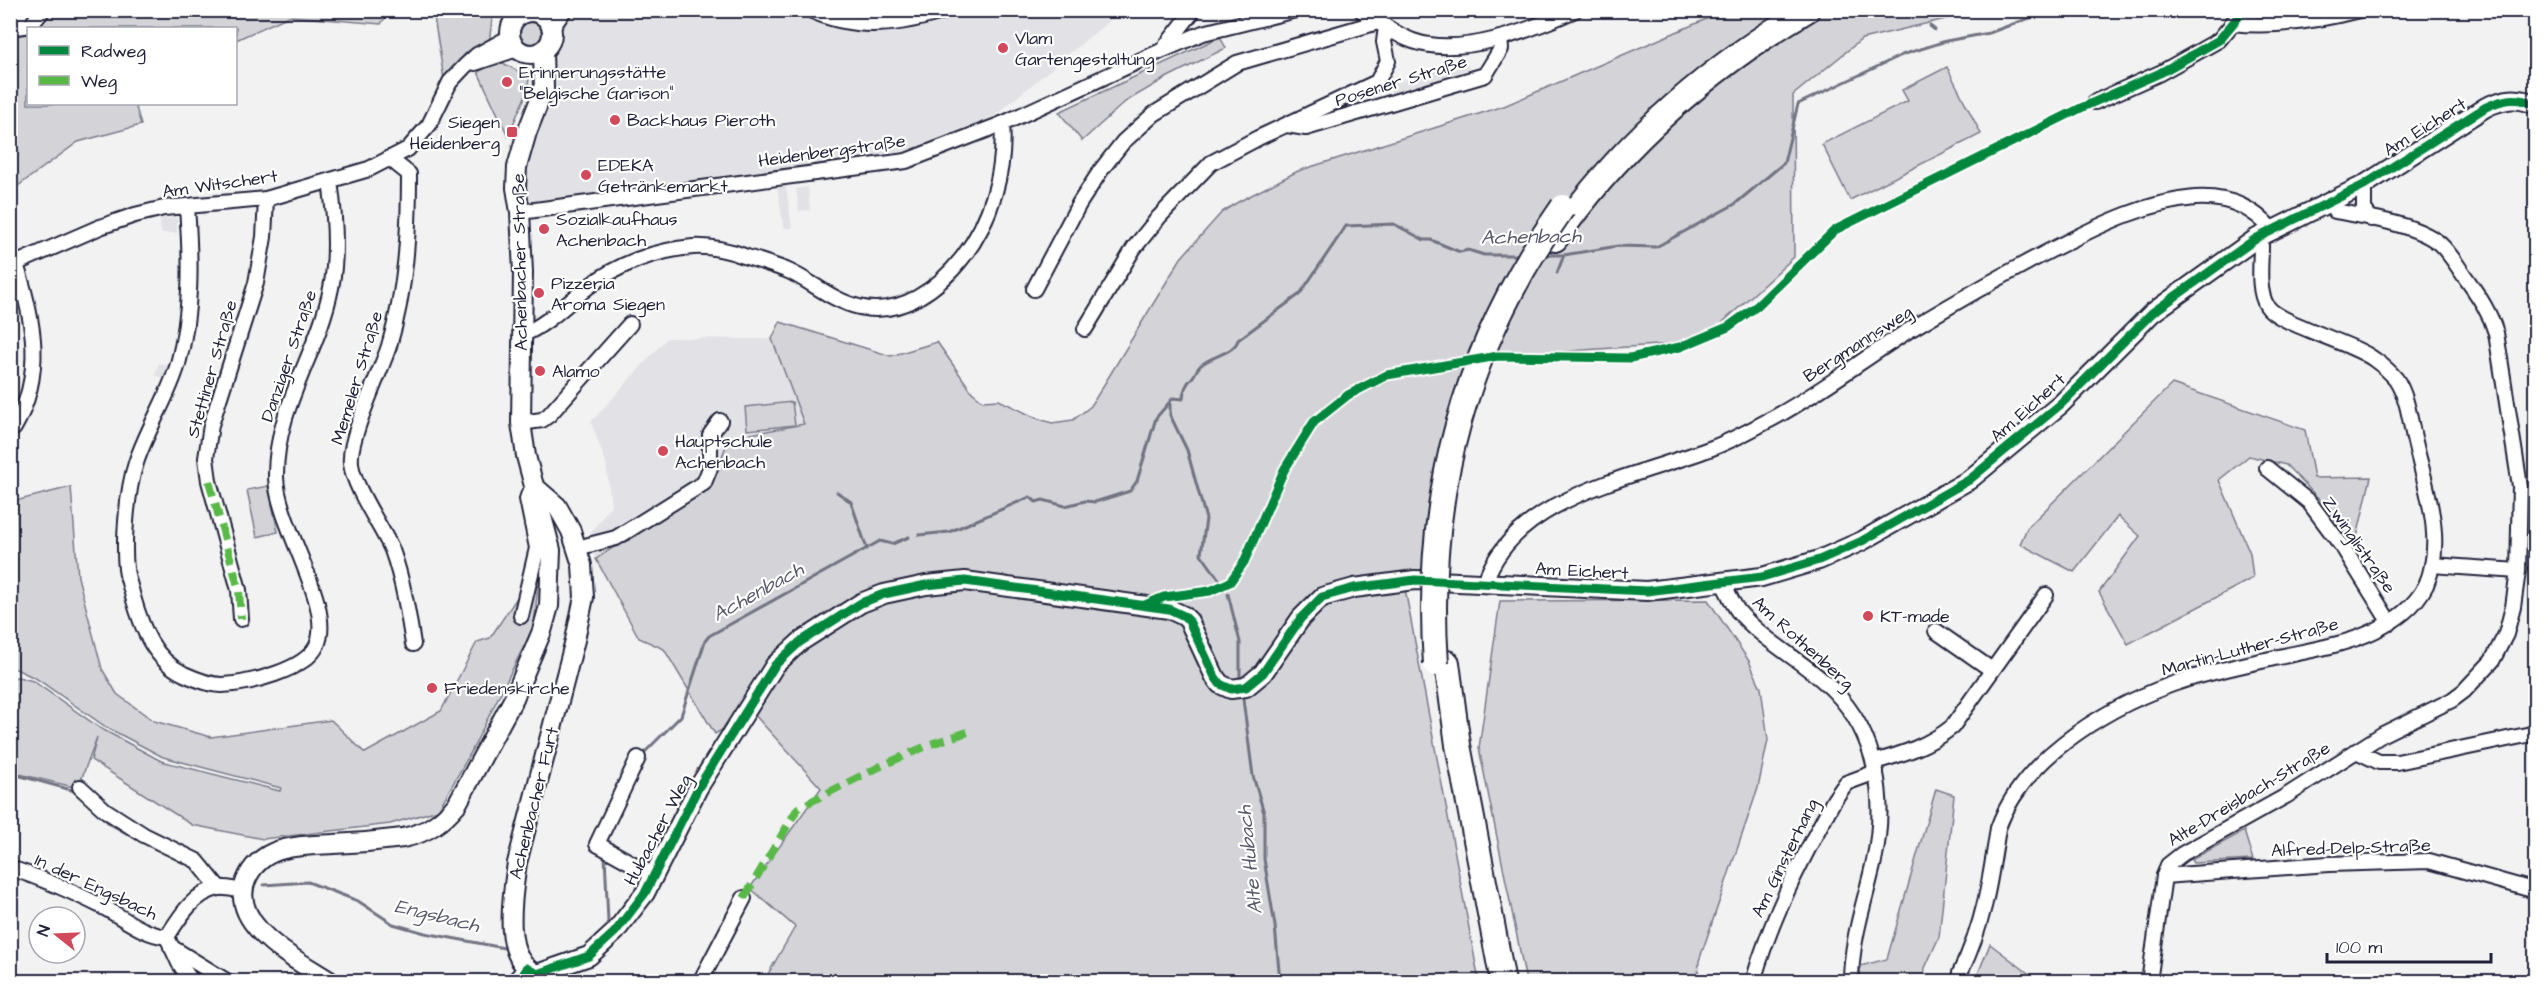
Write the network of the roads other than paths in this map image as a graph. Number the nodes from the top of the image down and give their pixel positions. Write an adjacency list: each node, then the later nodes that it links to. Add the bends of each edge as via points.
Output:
1 (22, 10): 16 (street)
2 (43, 10): 16 (street, via 31,25)
3 (562, 10): 15 (street)
4 (810, 10): 5 (street, via 844,21 892,25)
5 (948, 10)
6 (1194, 10): 18 (street, Heidenbergstraße)
7 (1296, 10): 18 (street, Heidenbergstraße, via 1203,33)
8 (1575, 10): 17 (street)
9 (1784, 10): 53 (highway, bridge, via 1714,58 1633,127 1563,207 1511,289 1472,377 1446,471 1433,567)
10 (1807, 10): 53 (highway, via 1721,67 1641,135 1572,214 1521,294 1482,381 1457,473 1445,567)
11 (2244, 10): 14 (street)
12 (2359, 10): 14 (street, via 2315,21)
13 (1373, 17): 17 (street, via 1414,41 1446,46); 22 (street, Posener Straße, via 1388,62 1377,82); 33 (street, via 1237,63 1154,114 1123,142 1101,170)
14 (2232, 23): 19 (street, via 2219,40 2160,73)
15 (526, 27): 23 (street, Am Witschert, via 465,66 450,82 429,125 408,149); 29 (street, Achenbacher Straße, via 537,105 517,167)
16 (11, 28)
17 (1500, 38): 22 (street, Posener Straße, via 1501,50 1485,75 1306,128)
18 (1163, 50): 21 (street, Heidenbergstraße)
19 (2095, 102)
20 (2535, 105): 25 (street, Am Eichert, via 2519,99 2499,102)
21 (1002, 124): 29 (street, Heidenbergstraße, via 906,161); 36 (street, via 1000,169 984,224 974,243 939,282 901,306 859,307 787,270 736,253 697,247 664,252 612,270 544,324)
22 (1287, 125): 35 (street, Posener Straße, via 1211,163 1134,248)
23 (389, 158): 24 (street, Am Witschert); 52 (street, Memeler Straße, via 409,174 409,238 391,336 354,441 351,466 391,549 405,592)
24 (330, 182): 26 (street, Am Witschert); 28 (street, Danziger Straße, via 334,214 332,287 288,405 278,449 277,489 287,527 316,598 321,633 311,655 293,667 220,685 200,681 173,668 154,650 126,570 128,502 136,463 177,365 187,313 191,262)
25 (2364, 185): 27 (street, Am Eichert); 30 (street, via 2364,208)
26 (266, 199): 28 (street, Am Witschert); 49 (street, Stettiner Straße, via 256,283 210,425 206,458 239,590)
27 (2331, 201): 30 (street, via 2336,211); 31 (street, Am Eichert)
28 (187, 207): 32 (street, Am Witschert, via 164,208 108,224)
29 (520, 212): 36 (street, Achenbacher Straße)
30 (2371, 219): 44 (street, via 2426,236 2440,245 2492,318 2520,486)
31 (2264, 234): 43 (street, Martin-Luther-Straße, via 2263,297 2268,308 2289,321 2345,342 2375,360 2396,380 2407,405 2430,502); 45 (street, Bergmannsweg, via 2260,216 2246,206 2197,198 2134,212 2088,232 2009,272 1910,330 1758,426 1715,447 1540,514 1509,540 1491,564); 46 (street, Am Eichert, via 2152,313 2048,415 1969,480 1862,541 1819,560 1762,577)
32 (13, 265): 39 (street, via 28,301 33,341 32,384 26,408)
33 (1034, 289)
34 (630, 324): 38 (street, via 549,415)
35 (1085, 329)
36 (522, 334): 38 (street, Achenbacher Straße)
37 (720, 421): 42 (street, via 710,435 710,468 704,483 616,538)
38 (521, 423): 41 (street, Achenbacher Straße)
39 (14, 428)
40 (2266, 468): 50 (street, Zwinglistraße, via 2308,502 2344,549)
41 (535, 487): 42 (street, Achenbacher Furt, via 557,506); 48 (street, Achenbacher Straße, via 527,499 537,548); 65 (street, Achenbacher Straße, via 551,550 549,606 514,698 457,804 435,826 411,837 291,847 275,852 254,867)
42 (577, 548): 70 (street, Achenbacher Furt, via 584,580 582,614 513,894 512,932)
43 (2432, 565): 44 (street); 50 (street, Martin-Luther-Straße, via 2427,583 2416,599)
44 (2518, 571): 57 (street, via 2506,634 2492,661 2452,700)
45 (1485, 582): 46 (street, Am Eichert, via 1647,591); 54 (street, Am Eichert, via 1414,580 1354,588 1323,597 1301,618 1263,673 1246,687 1232,689 1220,684 1190,621 1177,612 965,581 926,585 861,603 800,642)
46 (1723, 583): 59 (street, Am Rothenberg, via 1743,616 1834,691 1862,730)
47 (2046, 595): 55 (street)
48 (521, 616)
49 (241, 619)
50 (2390, 623): 69 (street, Martin-Luther-Straße, via 2358,637 2187,680 2106,716 2058,748 2032,773 2002,817 1986,905)
51 (1936, 631): 55 (street)
52 (413, 644)
53 (1441, 663): 75 (highway, via 1458,808); 76 (highway)
54 (775, 665): 62 (street, Hubacher Weg, via 704,778)
55 (1992, 670): 59 (street, via 1952,727 1936,739)
56 (2534, 732): 57 (street, Alte-Dreisbach-Straße, via 2397,762 2379,762)
57 (2356, 751): 63 (street, Alte-Dreisbach-Straße, via 2286,796 2182,854 2168,865)
58 (638, 758): 62 (street, Hubacher Weg, via 597,844)
59 (1875, 767): 77 (street, Am Ginsterhang, via 1846,783 1834,800 1776,913); 78 (street, Am Rothenberg, via 1880,808 1878,840 1853,946)
60 (80, 787): 64 (street, via 105,810 144,835 196,861)
61 (10, 868): 68 (street, In der Engsbach, via 103,907 143,932)
62 (654, 876): 70 (street, Hubacher Weg, via 600,949 578,962)
63 (2164, 876): 66 (street, Alfred-Delp-Straße, via 2429,861); 79 (street, Alte-Dreisbach-Straße)
64 (219, 888): 65 (street); 68 (street, via 186,907)
65 (243, 891): 73 (street, via 244,904 258,930)
66 (2535, 891)
67 (744, 898): 74 (street)
68 (169, 942): 71 (street); 72 (street, In der Engsbach)
69 (1960, 973)
70 (528, 976)
71 (192, 981)
72 (228, 981)
73 (331, 981)
74 (700, 981)
75 (1494, 981)
76 (1503, 981)
77 (1753, 981)
78 (1851, 981)
79 (2149, 981)

